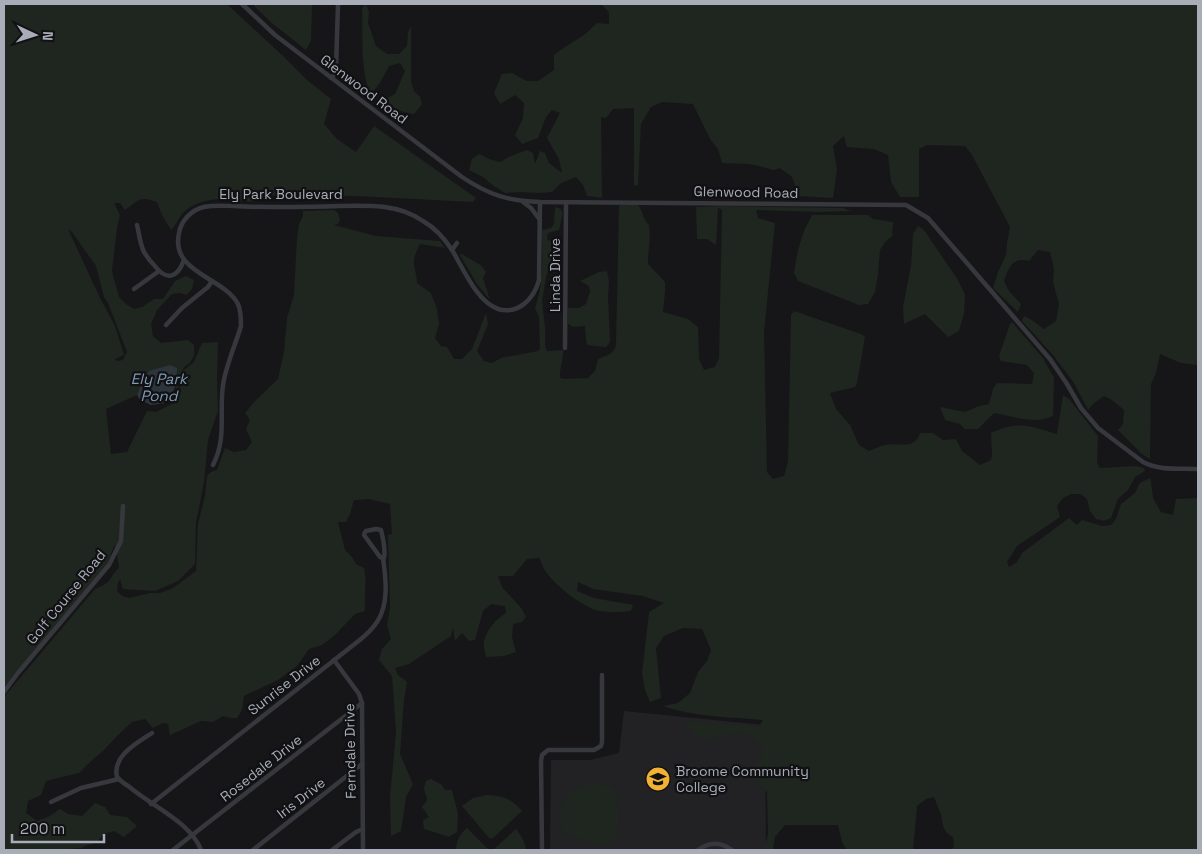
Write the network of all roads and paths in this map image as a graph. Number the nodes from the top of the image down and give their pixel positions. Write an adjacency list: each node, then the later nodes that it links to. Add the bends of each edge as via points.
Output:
1 (242, 4): 3 (street, Glenwood Road, via 275,35)
2 (338, 4): 3 (street, via 336,73)
3 (331, 78): 4 (street, Glenwood Road, via 475,186 499,197)
4 (522, 201): 5 (street, Glenwood Road); 7 (street)
5 (540, 202): 6 (street, Glenwood Road); 7 (street, Ely Park Boulevard)
6 (566, 202): 16 (street, Linda Drive); 18 (street, Glenwood Road, via 906,205 928,218 1050,360 1098,428 1151,466)
7 (540, 220): 10 (street, Ely Park Boulevard, via 537,288 530,300 517,308 498,309 485,301)
8 (137, 225): 12 (street, via 143,250)
9 (457, 243): 10 (street)
10 (452, 250): 11 (street, Ely Park Boulevard, via 422,219 386,207 214,206 203,207 182,223 178,242)
11 (184, 260): 12 (street, via 175,275 164,276); 13 (street)
12 (159, 271): 14 (street)
13 (212, 281): 15 (street); 17 (street, via 231,295 241,317 223,387 222,436)
14 (134, 289)
15 (166, 325)
16 (565, 348)
17 (213, 465)
18 (1198, 469)
19 (123, 506): 23 (street, Golf Course Road, via 121,541 109,565)
20 (383, 558): 20 (street, Sunrise Drive, via 381,530 366,531 365,536); 21 (street, Sunrise Drive, via 385,596 378,620 361,639)
21 (334, 660): 24 (street, Ferndale Drive); 29 (street, Sunrise Drive)
22 (602, 675): 37 (street, via 601,746 594,750 548,750 542,755)
23 (4, 692)
24 (362, 703): 26 (street, Ferndale Drive); 31 (street, Rosedale Drive)
25 (152, 732): 27 (street, via 122,756 116,767)
26 (362, 764): 30 (street, Ferndale Drive); 34 (street, Iris Drive)
27 (119, 779): 28 (street, via 81,788); 29 (street)
28 (51, 802)
29 (151, 804): 31 (street)
30 (363, 829): 35 (street); 36 (street, Ferndale Drive)
31 (193, 835): 32 (street, Rosedale Drive); 33 (street)
32 (173, 850)
33 (201, 850)
34 (253, 850)
35 (332, 850)
36 (363, 850)
37 (542, 850)
38 (698, 850): 39 (street, via 712,844)
39 (732, 850)

